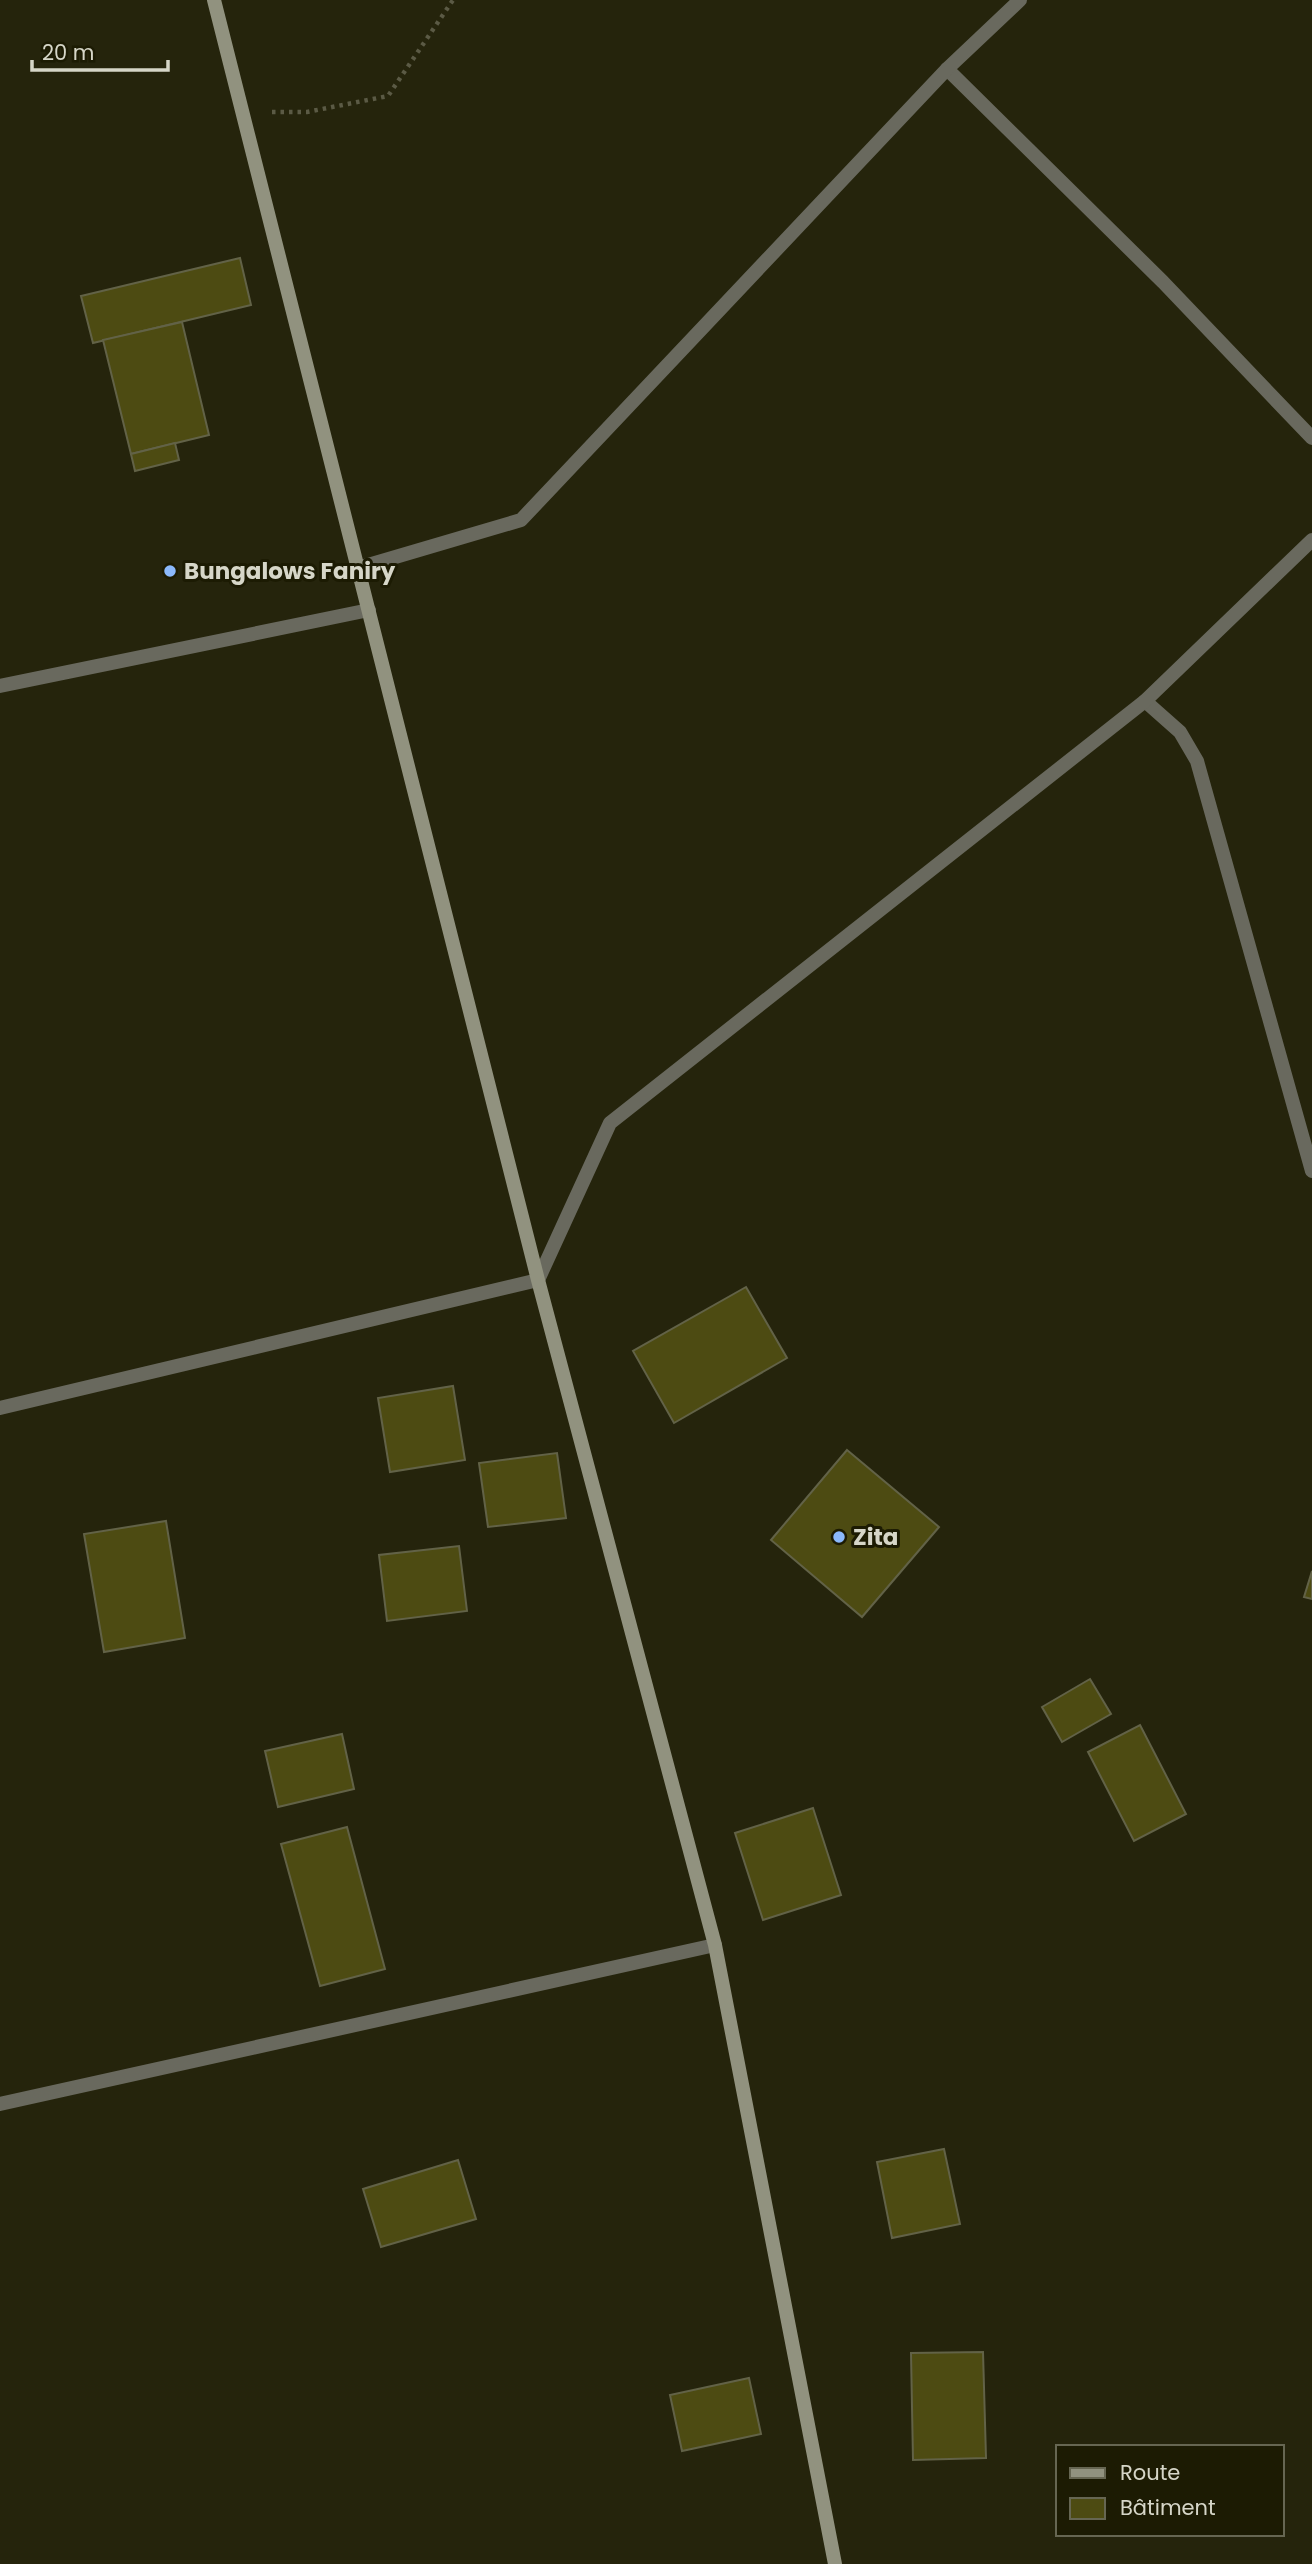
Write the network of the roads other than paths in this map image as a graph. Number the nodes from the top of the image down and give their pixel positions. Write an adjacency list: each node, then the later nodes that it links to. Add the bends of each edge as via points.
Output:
1 (214, 0): 6 (main road)
2 (1020, 0): 3 (street)
3 (947, 69): 4 (street, via 1163,282); 6 (street, via 521,520)
4 (1312, 438)
5 (1312, 540): 9 (street)
6 (358, 568): 7 (main road)
7 (369, 610): 8 (street); 11 (main road)
8 (0, 686)
9 (1145, 701): 10 (street, via 1180,732 1197,761); 11 (street, via 610,1123)
10 (1312, 1171)
11 (538, 1280): 12 (street); 13 (main road)
12 (0, 1408)
13 (715, 1945): 14 (street); 15 (main road)
14 (0, 2104)
15 (835, 2564)

